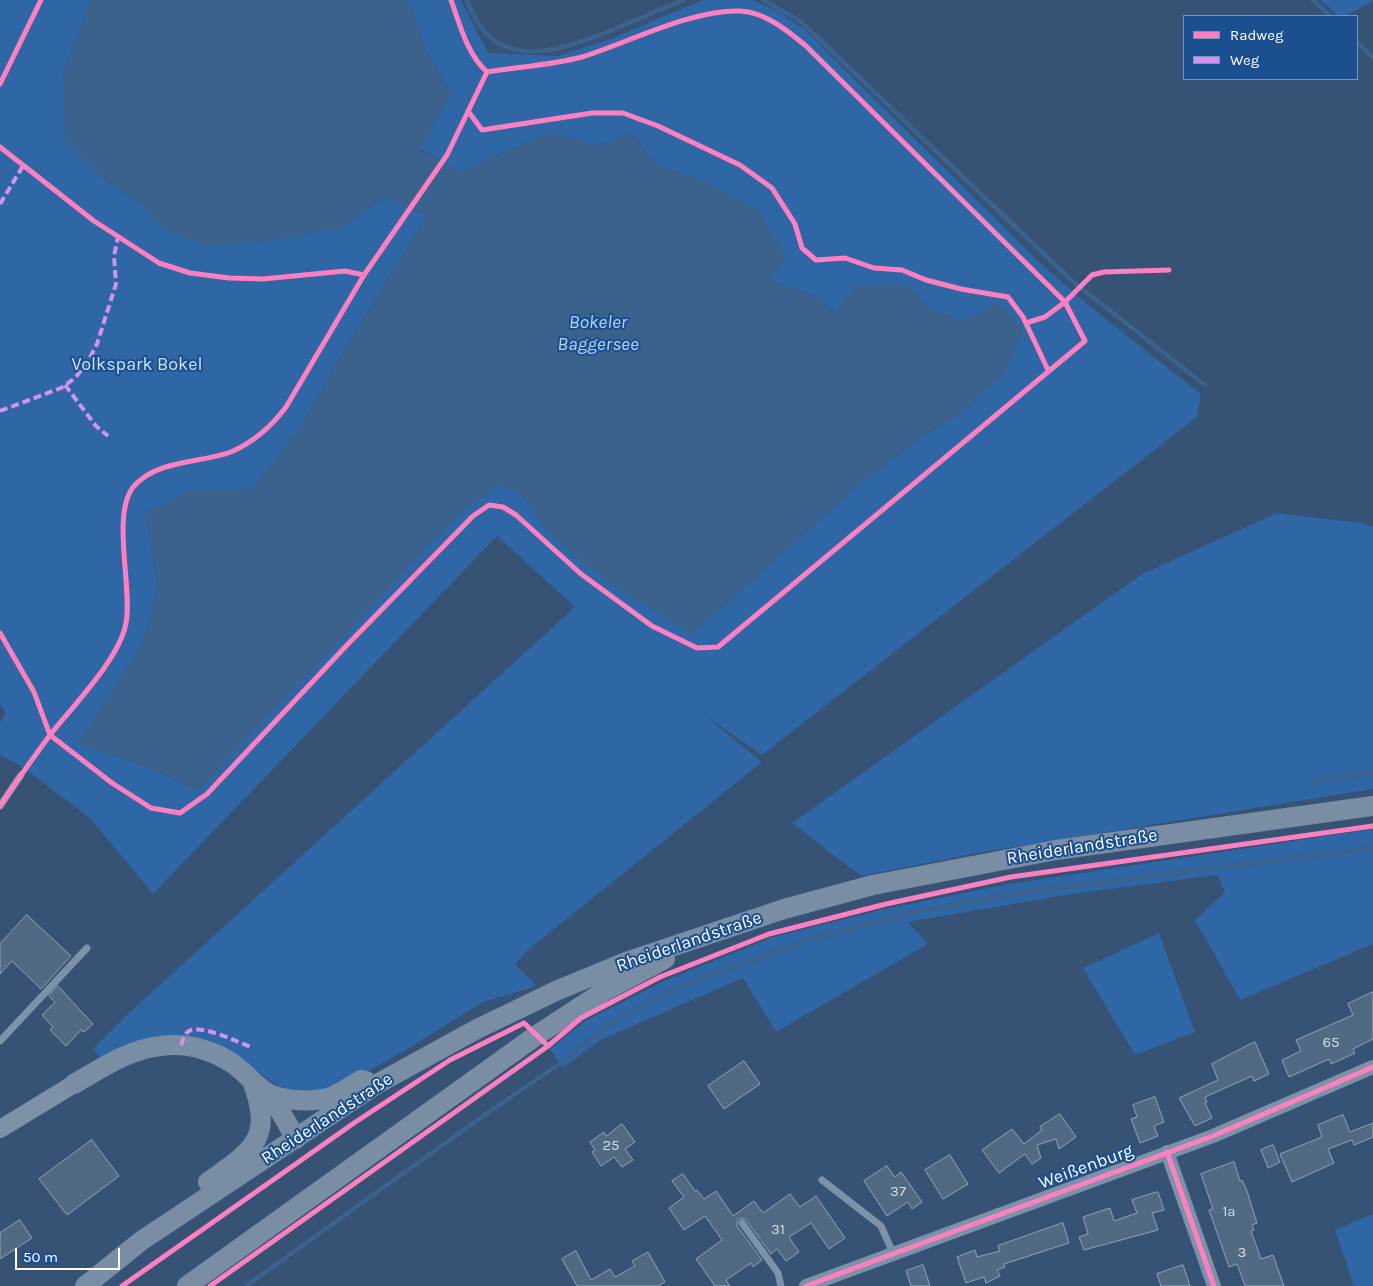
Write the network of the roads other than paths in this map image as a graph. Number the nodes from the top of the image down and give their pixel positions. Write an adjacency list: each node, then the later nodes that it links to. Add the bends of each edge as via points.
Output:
1 (22, 775): 2 (lane)
2 (0, 806)
3 (1373, 806): 4 (main road, Rheiderlandstraße)
4 (1343, 810): 5 (main road, via 1363,817); 6 (main road, Rheiderlandstraße, via 965,866 873,885 784,909)
5 (1373, 816)
6 (695, 939): 12 (main road, Rheiderlandstraße, via 626,962 558,990 477,1029); 22 (main road, via 537,1035)
7 (87, 948): 8 (lane)
8 (0, 1042)
9 (1373, 1067): 16 (street, Weißenburg)
10 (252, 1081): 11 (main road, via 221,1056 182,1045 139,1050); 13 (main road); 19 (main road, via 262,1118 253,1146 153,1221)
11 (74, 1084): 14 (street)
12 (377, 1084): 13 (main road, via 362,1080 330,1098 312,1100); 15 (main road, Rheiderlandstraße)
13 (271, 1095): 15 (main road)
14 (0, 1129)
15 (296, 1139): 19 (main road, Rheiderlandstraße)
16 (1167, 1152): 20 (street, Weißenburg); 25 (street)
17 (822, 1180): 20 (lane, via 881,1226)
18 (742, 1223): 23 (lane, via 778,1273)
19 (141, 1241): 21 (main road, Rheiderlandstraße)
20 (893, 1253): 24 (street, Weißenburg)
21 (85, 1286)
22 (186, 1286)
23 (781, 1286)
24 (806, 1286)
25 (1214, 1286)

